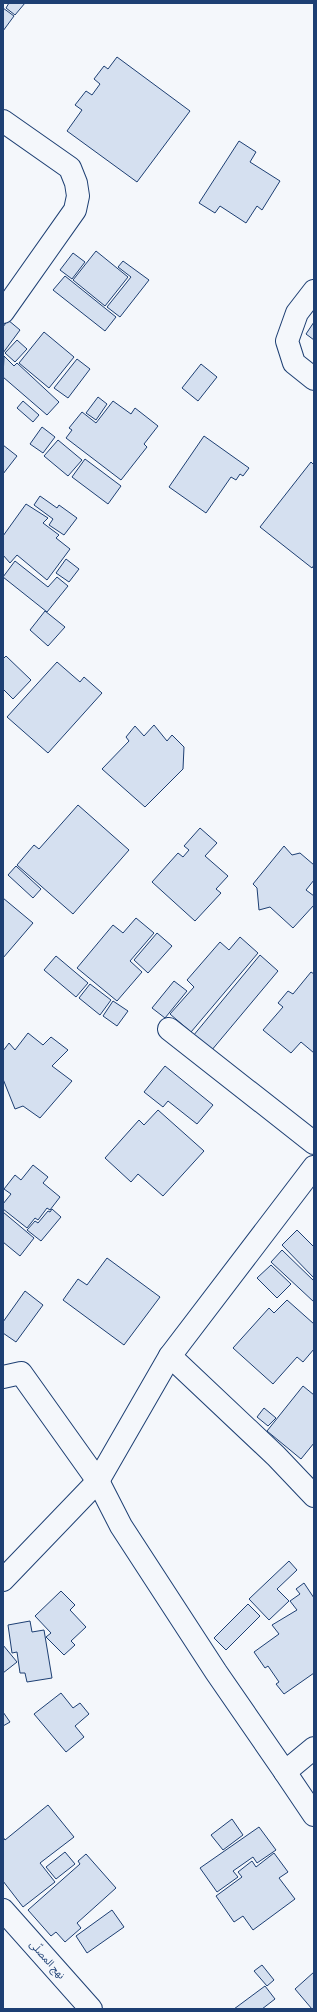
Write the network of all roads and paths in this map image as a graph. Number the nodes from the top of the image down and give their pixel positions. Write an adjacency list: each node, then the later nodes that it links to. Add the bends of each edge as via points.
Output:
1 (3, 122): 3 (street, via 70,168 78,196 75,210)
2 (314, 291): 4 (street, via 297,313 287,341 294,363)
3 (3, 312)
4 (314, 379)
5 (169, 1030): 6 (street)
6 (314, 1143)
7 (314, 1167): 8 (street)
8 (170, 1356): 10 (street); 11 (street, via 276,1456)
9 (3, 1377): 10 (street, via 21,1373)
10 (98, 1481): 12 (street); 14 (street, via 121,1526)
11 (314, 1496)
12 (3, 1580)
13 (314, 1748): 14 (street)
14 (285, 1772): 15 (street)
15 (314, 1815)
16 (3, 1910): 17 (street, نهج المصلّى)
17 (91, 2009)

